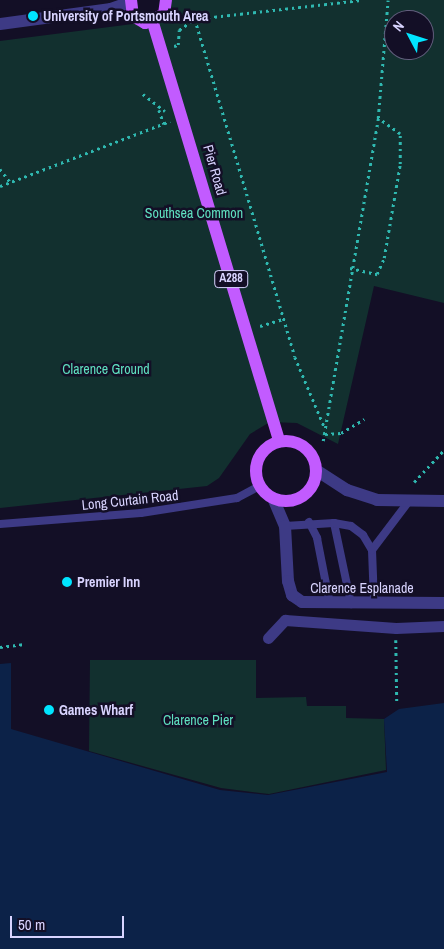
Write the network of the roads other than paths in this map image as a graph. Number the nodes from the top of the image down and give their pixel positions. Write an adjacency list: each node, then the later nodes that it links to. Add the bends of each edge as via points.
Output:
1 (166, 0): 2 (street); 4 (main road, via 164,14)
2 (176, 0)
3 (130, 1): 4 (main road, via 138,21); 5 (street, via 111,9)
4 (152, 23): 6 (main road, Pier Road / A288)
5 (0, 24)
6 (279, 441): 7 (main road, via 305,447); 8 (main road, via 258,459)
7 (316, 470): 9 (main road, via 302,496 283,501); 10 (street, via 347,490 377,500)
8 (260, 486): 9 (main road); 14 (lane, Long Curtain Road, via 237,498 141,513)
9 (273, 498): 15 (street, Clarence Esplanade)
10 (409, 501): 11 (street); 16 (lane)
11 (444, 501)
12 (309, 522): 13 (lane); 15 (lane); 19 (lane, via 317,538)
13 (334, 523): 16 (lane, via 351,526); 20 (lane)
14 (0, 524)
15 (286, 526): 19 (street, Clarence Esplanade, via 292,595 302,602)
16 (372, 550): 17 (lane)
17 (374, 603): 18 (street, Clarence Esplanade); 20 (street, Clarence Esplanade)
18 (444, 603)
19 (330, 604): 20 (street, Clarence Esplanade)
20 (350, 604)
21 (444, 626): 22 (street, via 396,628 286,620)
22 (268, 638)

